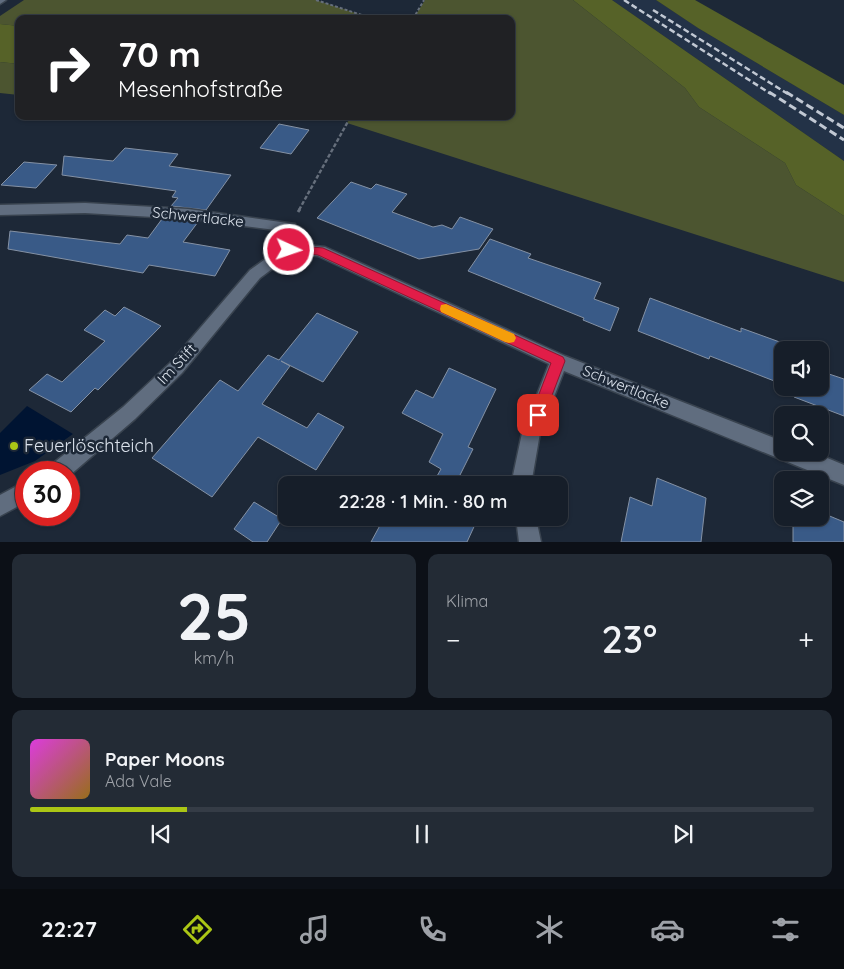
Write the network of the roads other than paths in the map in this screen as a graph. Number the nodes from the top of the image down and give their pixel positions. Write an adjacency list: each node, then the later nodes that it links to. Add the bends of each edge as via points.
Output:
1 (0, 210): 2 (street, Schwertlacke, via 86,208 188,214 290,227)
2 (289, 250): 3 (street, Schwertlacke, via 320,251); 5 (street, Im Stift, via 255,274 176,368 136,407)
3 (558, 361): 4 (street, Schwertlacke); 8 (street, via 531,433)
4 (774, 447)
5 (71, 461)
6 (811, 461): 7 (street)
7 (844, 475)
8 (523, 476)
9 (15, 497): 10 (street)
10 (0, 506)
11 (527, 526): 12 (street)
12 (530, 542)

